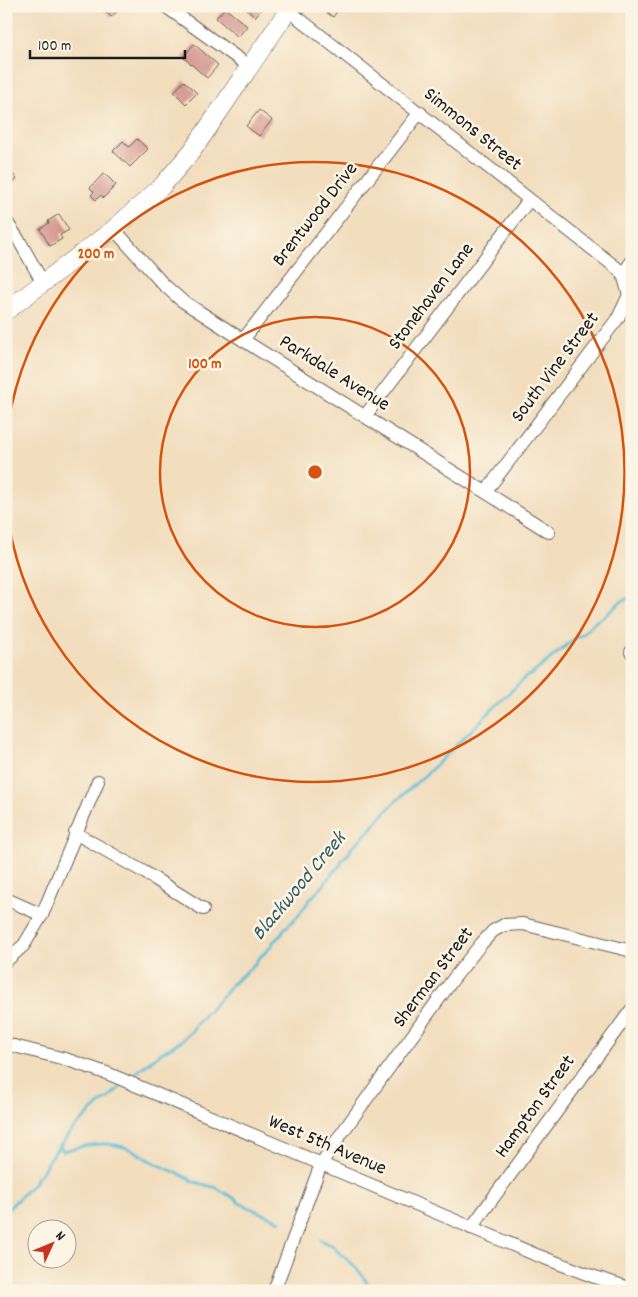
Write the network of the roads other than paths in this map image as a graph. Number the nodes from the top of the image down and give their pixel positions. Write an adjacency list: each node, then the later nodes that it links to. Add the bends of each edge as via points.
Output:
1 (165, 6): 3 (street)
2 (289, 8): 3 (main road); 4 (street, Simmons Street)
3 (250, 67): 7 (main road, via 182,164)
4 (420, 112): 5 (street, Simmons Street); 12 (street, Brentwood Drive)
5 (529, 200): 9 (street, Simmons Street); 13 (street, Stonehaven Lane)
6 (6, 221): 10 (street)
7 (114, 229): 10 (main road); 12 (street, Parkdale Avenue, via 162,283)
8 (632, 261): 9 (street)
9 (628, 277): 14 (street, South Vine Street, via 629,295 618,318)
10 (43, 283): 11 (main road)
11 (6, 311)
12 (243, 340): 13 (street, Parkdale Avenue)
13 (365, 416): 14 (street, Parkdale Avenue)
14 (486, 491): 15 (street, Parkdale Avenue)
15 (549, 532)
16 (98, 781): 17 (street)
17 (75, 833): 19 (street); 20 (street)
18 (6, 899): 20 (street)
19 (203, 909)
20 (42, 915): 22 (street, via 24,945)
21 (632, 951): 25 (street, Sherman Street, via 523,924 504,925 493,932 454,978)
22 (6, 961)
23 (632, 1009): 26 (street, Hampton Street)
24 (6, 1044): 25 (street, West 5th Avenue, via 109,1074)
25 (321, 1164): 26 (street, West 5th Avenue); 28 (street)
26 (471, 1228): 27 (street, West 5th Avenue)
27 (632, 1289)
28 (274, 1291)

